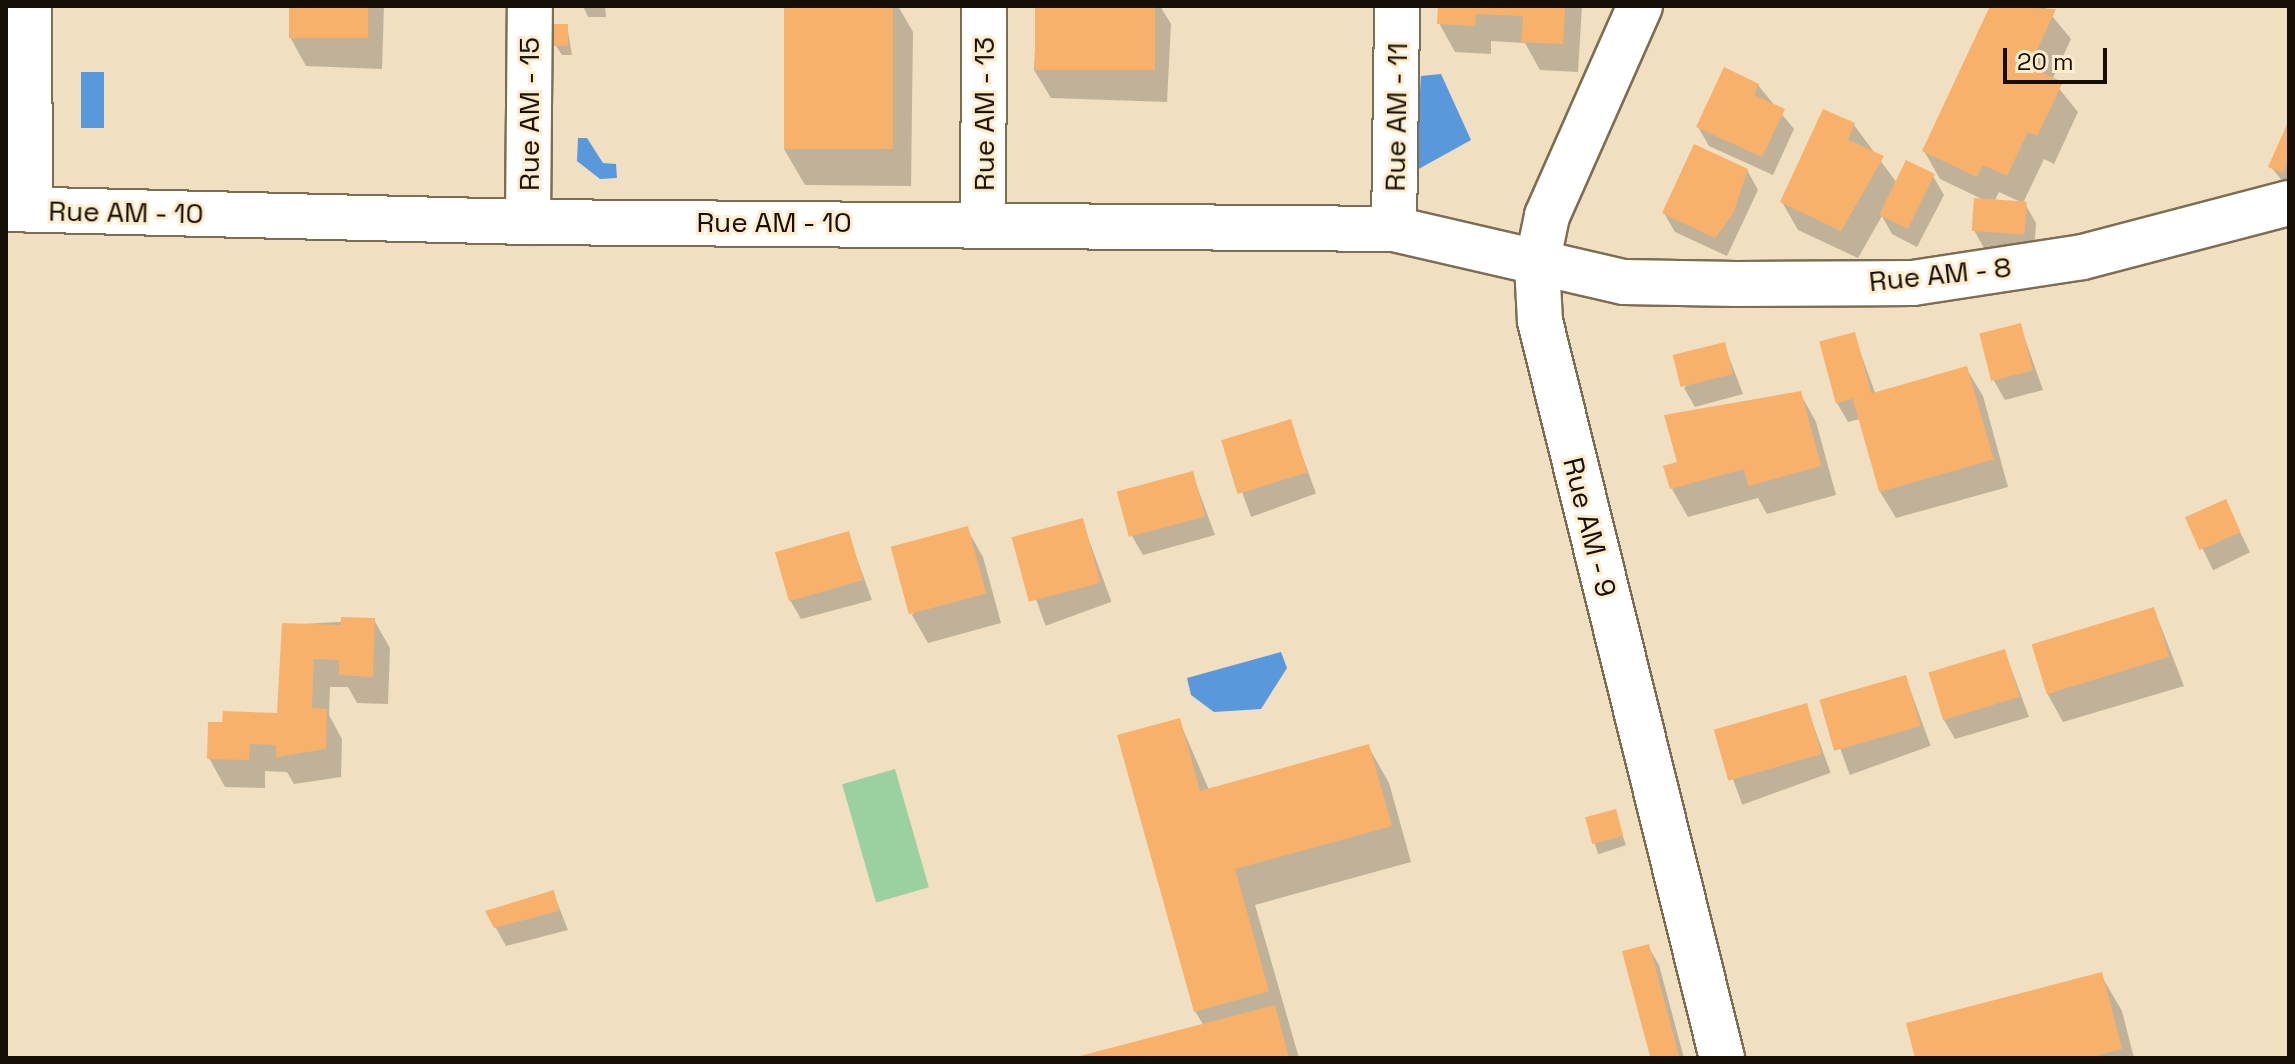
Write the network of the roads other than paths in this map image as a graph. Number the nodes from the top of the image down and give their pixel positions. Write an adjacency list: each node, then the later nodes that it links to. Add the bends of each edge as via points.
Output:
1 (29, 6): 7 (street)
2 (530, 6): 8 (street, Rue AM - 15)
3 (984, 6): 9 (street, Rue AM - 13)
4 (1397, 6): 10 (street, Rue AM - 11)
5 (1640, 6): 11 (street, Rue AM - 9, via 1547,216)
6 (2289, 203): 11 (street, Rue AM - 8, via 2083,257 1913,283 1624,282)
7 (18, 209): 8 (street, Rue AM - 10)
8 (528, 222): 9 (street, Rue AM - 10)
9 (983, 222): 10 (street, Rue AM - 10)
10 (1394, 229): 11 (street, Rue AM - 10)
11 (1537, 264): 12 (street, Rue AM - 9, via 1546,350)
12 (1722, 1058)

